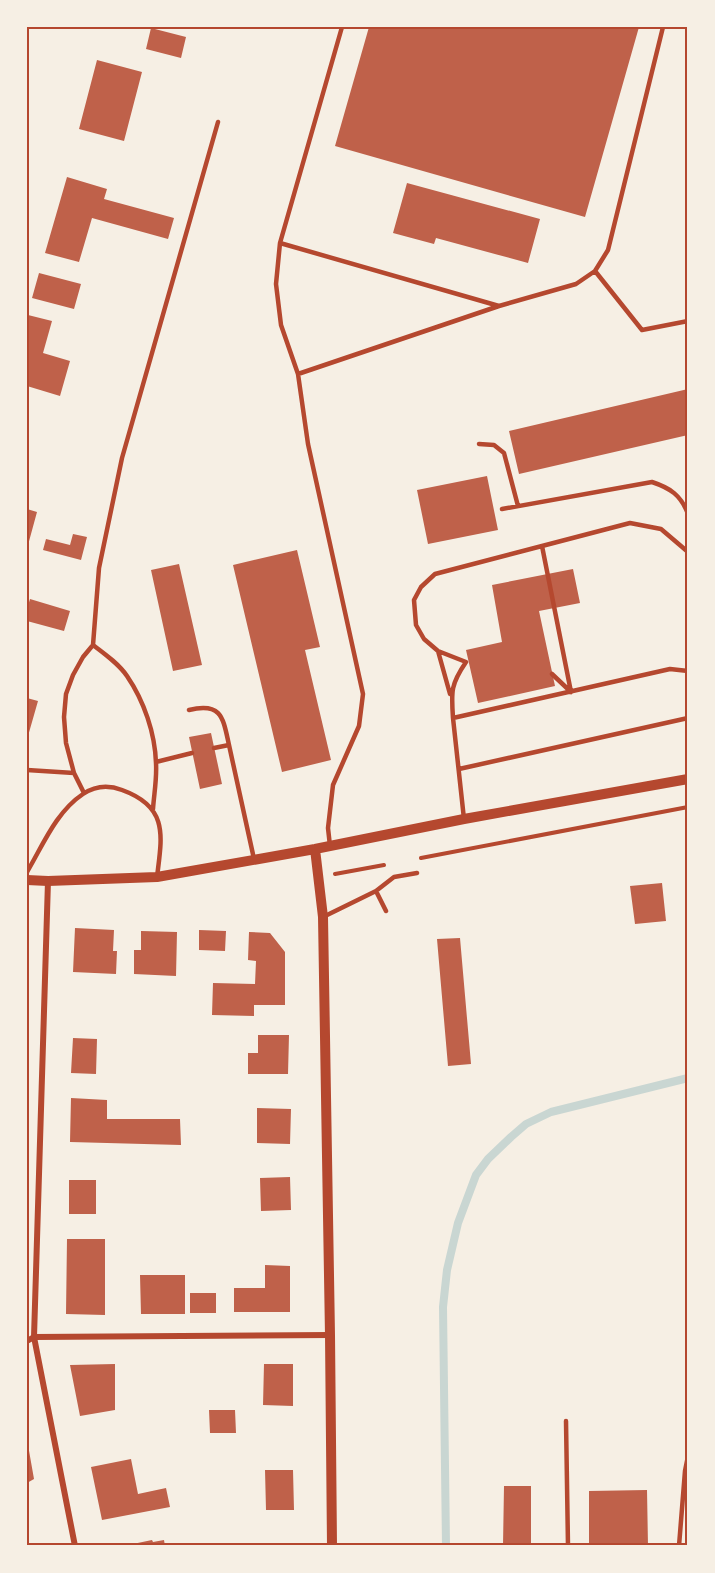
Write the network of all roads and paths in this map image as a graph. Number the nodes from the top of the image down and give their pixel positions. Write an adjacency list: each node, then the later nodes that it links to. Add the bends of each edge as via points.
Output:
1 (342, 27): 4 (lane)
2 (663, 27): 5 (lane, via 608,250)
3 (218, 122): 15 (lane, via 123,458 99,568)
4 (280, 243): 6 (lane); 8 (lane, via 276,284 281,325)
5 (595, 271): 6 (lane, via 576,284); 7 (lane, via 642,330)
6 (499, 306): 8 (lane)
7 (688, 321)
8 (298, 374): 36 (lane, via 308,444 363,693 359,726 333,785)
9 (479, 444): 10 (lane, via 494,445 504,453)
10 (518, 506): 11 (lane); 12 (lane, via 652,482 677,494)
11 (502, 509)
12 (688, 514)
13 (542, 546): 14 (lane, via 630,523 661,530); 16 (lane, via 435,574 421,587 414,600 416,625); 19 (lane)
14 (688, 552)
15 (93, 645): 27 (lane, via 127,676 150,727); 30 (lane, via 73,675 66,694 63,717)
16 (438, 651): 20 (lane); 20 (lane, via 466,662 453,683)
17 (688, 671): 19 (lane, via 670,669)
18 (552, 674): 19 (lane)
19 (571, 692): 22 (lane)
20 (452, 699): 22 (lane)
21 (189, 710): 24 (lane, via 216,710 223,719)
22 (453, 718): 28 (lane)
23 (688, 718): 28 (lane)
24 (229, 745): 25 (lane); 38 (lane)
25 (214, 748)
26 (192, 753): 27 (lane)
27 (156, 762): 34 (lane)
28 (459, 769): 35 (lane)
29 (27, 770): 30 (lane)
30 (74, 773): 32 (lane)
31 (688, 778): 35 (street)
32 (84, 794): 34 (lane, via 104,787 118,789); 41 (lane, via 61,814)
33 (688, 807): 39 (path)
34 (153, 809): 43 (lane, via 162,839)
35 (464, 819): 36 (street)
36 (330, 846): 37 (street)
37 (315, 849): 38 (street); 44 (street)
38 (255, 860): 43 (street)
39 (411, 860)
40 (388, 864): 44 (path)
41 (27, 872)
42 (417, 873): 47 (lane, via 394,877)
43 (157, 877): 46 (street)
44 (319, 878): 49 (street)
45 (27, 880): 46 (street)
46 (48, 881): 52 (street)
47 (376, 891): 48 (lane); 49 (lane)
48 (386, 911)
49 (323, 917): 51 (street)
50 (27, 1331): 52 (street)
51 (330, 1335): 52 (street); 57 (street)
52 (33, 1337): 53 (street); 56 (street)
53 (27, 1341)
54 (566, 1421): 58 (lane)
55 (688, 1456): 59 (lane)
56 (75, 1546)
57 (332, 1546)
58 (568, 1546)
59 (679, 1546)

